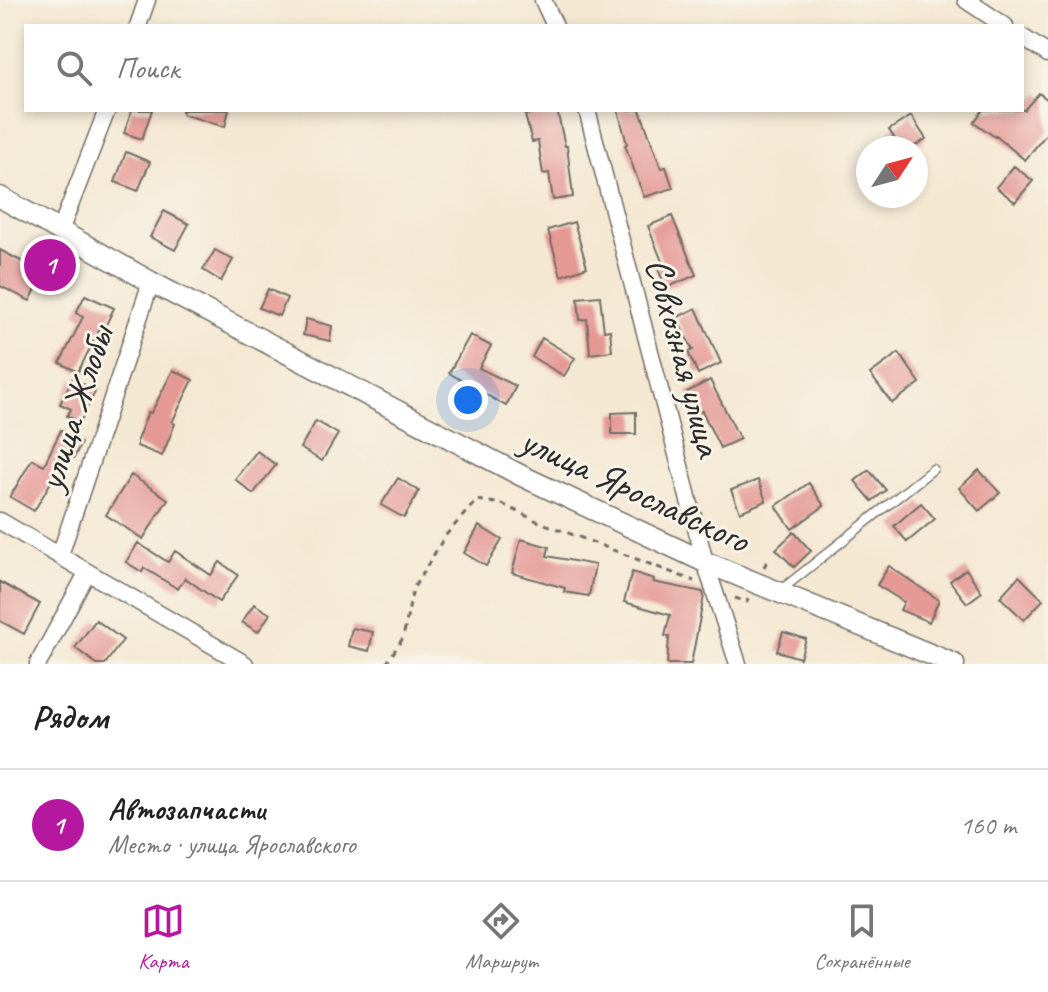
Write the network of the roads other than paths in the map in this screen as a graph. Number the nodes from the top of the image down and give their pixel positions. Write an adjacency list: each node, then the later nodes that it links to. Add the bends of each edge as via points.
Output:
1 (147, 0): 4 (street)
2 (543, 0): 5 (street)
3 (966, 0): 6 (street)
4 (139, 24)
5 (554, 24)
6 (1002, 24)
7 (1024, 38): 8 (street)
8 (1048, 54)
9 (106, 112): 12 (street)
10 (588, 112): 17 (street, Совхозная улица)
11 (0, 197): 12 (street, улица Ярославского)
12 (60, 231): 13 (street, улица Ярославского)
13 (151, 282): 16 (street, улица Жлобы); 17 (street, улица Ярославского, via 522,476)
14 (933, 469): 19 (lane)
15 (0, 521): 16 (street)
16 (60, 555): 18 (street)
17 (705, 562): 19 (street, улица Ярославского); 22 (street, Совхозная улица)
18 (87, 573): 20 (street); 21 (street)
19 (778, 593): 23 (street, улица Ярославского)
20 (38, 664)
21 (245, 664)
22 (738, 664)
23 (954, 664)

